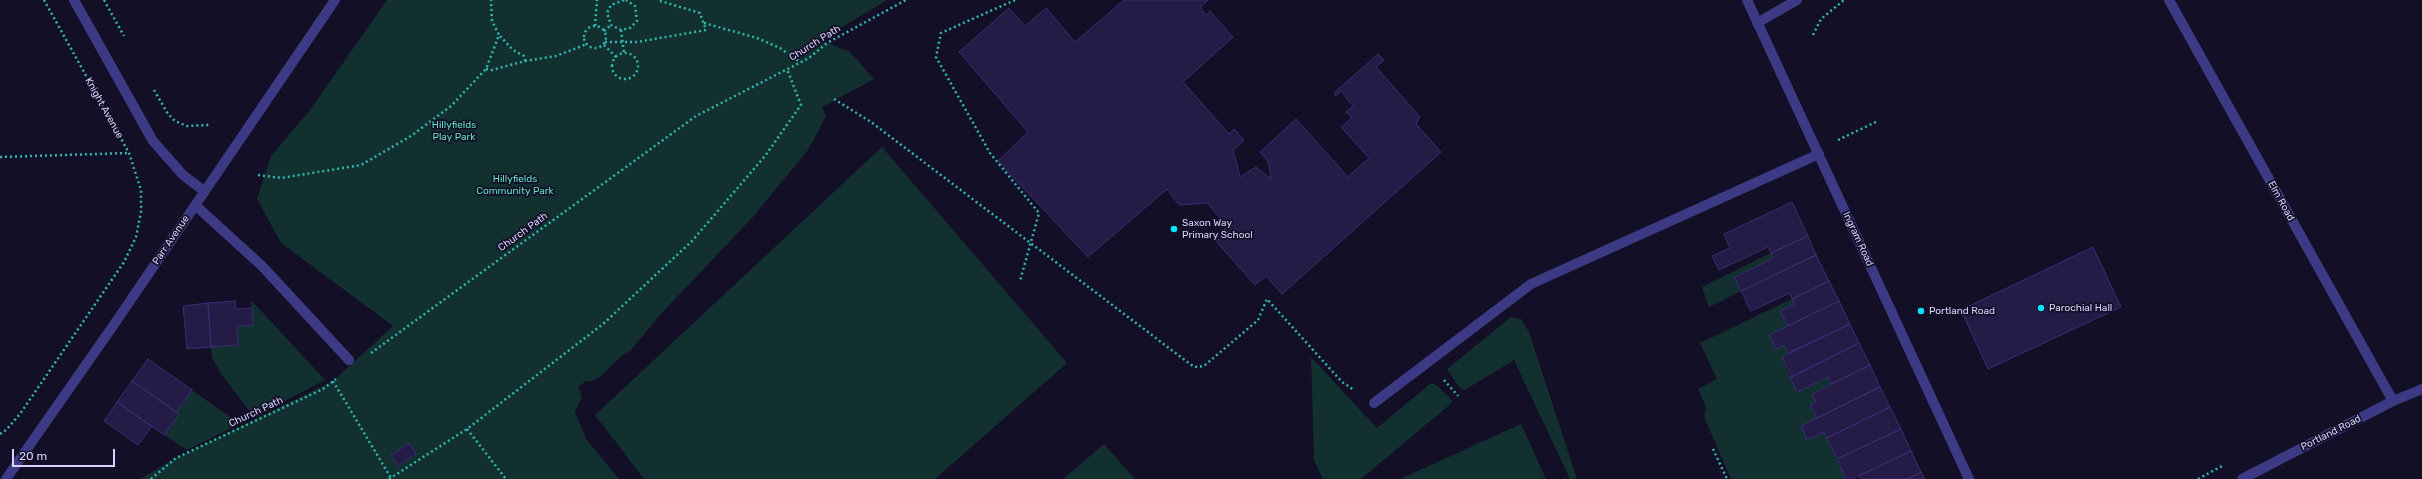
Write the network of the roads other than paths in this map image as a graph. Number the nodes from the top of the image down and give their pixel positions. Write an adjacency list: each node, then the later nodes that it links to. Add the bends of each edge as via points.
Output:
1 (74, 0): 8 (street, via 153,141 183,175)
2 (335, 0): 8 (street, Parr Avenue)
3 (1747, 0): 6 (street, Ingram Road)
4 (1797, 0): 6 (street)
5 (2169, 0): 12 (street, Elm Road)
6 (1757, 23): 7 (street, Ingram Road)
7 (1818, 154): 13 (street, via 1531,284); 15 (street, Ingram Road)
8 (204, 192): 9 (street, Parr Avenue)
9 (195, 205): 10 (street, via 262,266); 14 (street, Parr Avenue)
10 (349, 360)
11 (2422, 389): 12 (street, Portland Road)
12 (2393, 401): 16 (street, Portland Road)
13 (1374, 403)
14 (6, 479)
15 (1969, 479)
16 (2242, 479)

